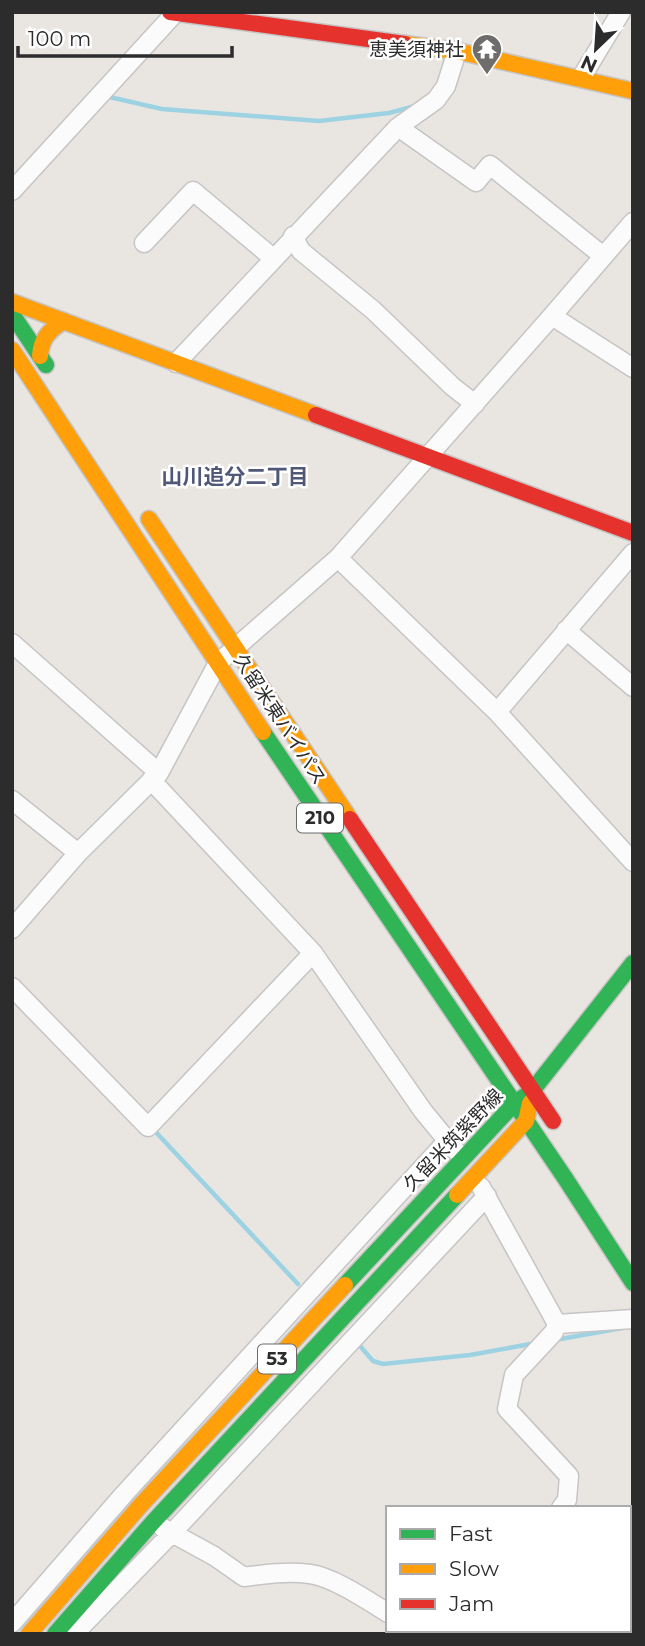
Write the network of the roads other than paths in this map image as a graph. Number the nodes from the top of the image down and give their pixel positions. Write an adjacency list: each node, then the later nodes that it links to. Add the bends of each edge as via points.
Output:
1 (621, 12): 4 (street)
2 (174, 13): 3 (main road); 7 (street)
3 (457, 51): 4 (main road); 6 (street, via 446,86 436,100)
4 (581, 78): 5 (main road)
5 (633, 90)
6 (398, 127): 9 (street); 11 (street, via 476,182 490,164)
7 (12, 191)
8 (632, 226): 11 (street)
9 (293, 236): 12 (street); 23 (street, via 300,251 373,310)
10 (144, 243): 12 (street, via 193,191)
11 (603, 256): 16 (street)
12 (273, 258): 20 (street)
13 (12, 287): 20 (main road)
14 (12, 302): 17 (main road)
15 (12, 314): 19 (main road)
16 (552, 316): 21 (street); 23 (street)
17 (64, 321): 19 (main road, via 45,335); 20 (main road)
18 (12, 350): 34 (main road, 久留米東バイパス / 210)
19 (40, 356): 22 (main road)
20 (187, 356): 25 (main road)
21 (633, 368)
22 (55, 378)
23 (475, 404): 25 (street)
24 (345, 409): 25 (main road)
25 (434, 450): 27 (main road); 28 (main road); 30 (street)
26 (137, 501): 33 (main road, 久留米東バイパス / 210)
27 (633, 516)
28 (633, 533)
29 (633, 553): 31 (street)
30 (338, 558): 33 (street); 36 (street)
31 (566, 630): 35 (street); 36 (street)
32 (12, 643): 37 (street)
33 (235, 647): 34 (street); 45 (main road, 久留米東バイパス / 210)
34 (218, 663): 37 (street); 46 (main road, 久留米東バイパス / 210)
35 (633, 687)
36 (497, 712): 40 (street)
37 (155, 777): 39 (street); 42 (street)
38 (12, 800): 39 (street)
39 (78, 853): 41 (street)
40 (633, 862)
41 (12, 929)
42 (313, 953): 44 (street, via 148,1127); 49 (street)
43 (633, 963): 45 (main road)
44 (12, 986)
45 (532, 1091): 46 (main road, 久留米筑紫野線 / 53); 47 (main road, 久留米筑紫野線); 48 (main road, 久留米東バイパス / 210)
46 (514, 1104): 47 (main road, 久留米東バイパス / 210); 50 (main road, 久留米筑紫野線 / 53)
47 (526, 1121): 51 (main road, 久留米筑紫野線 / 53); 53 (main road, 久留米東バイパス / 210)
48 (560, 1132)
49 (447, 1141): 50 (street); 56 (street)
50 (462, 1159): 58 (main road, 久留米筑紫野線 / 53)
51 (475, 1178): 52 (street); 59 (main road, 久留米筑紫野線 / 53)
52 (487, 1196): 55 (street); 60 (street)
53 (633, 1283)
54 (633, 1319): 55 (street)
55 (557, 1324): 57 (street, via 514,1374 507,1409 569,1476)
56 (125, 1493): 58 (street); 62 (street)
57 (569, 1505)
58 (140, 1506): 59 (street); 63 (main road, 久留米筑紫野線 / 53)
59 (153, 1522): 60 (street); 64 (main road, 久留米筑紫野線 / 53)
60 (171, 1534): 61 (street, via 244,1577 312,1574); 65 (street)
61 (386, 1612)
62 (12, 1623)
63 (29, 1634)
64 (55, 1634)
65 (74, 1634)

